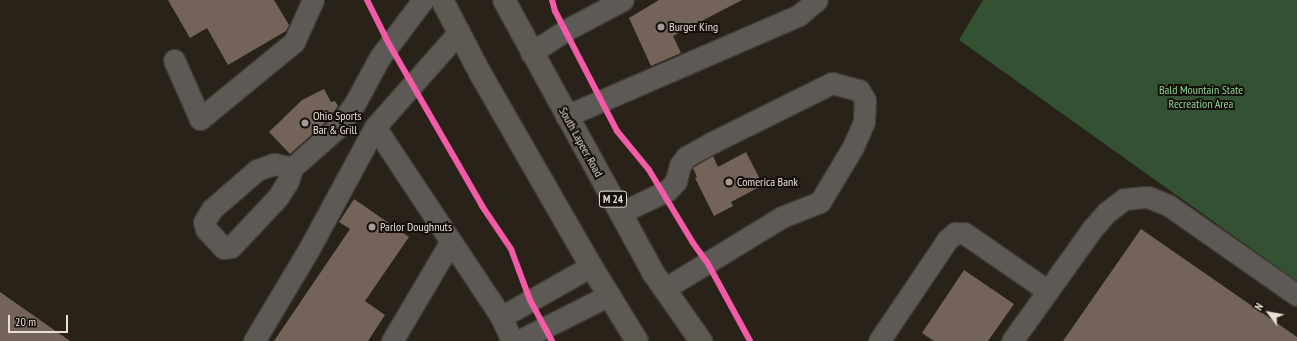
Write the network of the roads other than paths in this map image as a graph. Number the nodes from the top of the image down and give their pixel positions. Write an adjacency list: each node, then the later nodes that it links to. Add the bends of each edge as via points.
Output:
1 (313, 0): 9 (lane, via 294,42 200,119)
2 (423, 0): 12 (lane, via 380,56 355,103 337,128)
3 (442, 0): 7 (main road)
4 (504, 0): 8 (main road, South Lapeer Road / M 24)
5 (623, 0): 8 (lane, via 566,30)
6 (817, 0): 10 (lane, via 799,15)
7 (459, 32): 11 (lane); 15 (main road)
8 (532, 53): 10 (main road, South Lapeer Road / M 24)
9 (174, 60)
10 (566, 116): 13 (main road, South Lapeer Road / M 24)
11 (375, 127): 14 (lane); 21 (lane)
12 (292, 168)
13 (620, 213): 16 (main road, South Lapeer Road / M 24); 16 (lane, via 668,190 676,181 680,165 686,157 832,83 859,90 865,100 864,122 853,147 820,202 782,217)
14 (450, 243): 20 (lane); 22 (lane)
15 (591, 266): 18 (main road); 20 (lane)
16 (664, 289): 26 (main road, South Lapeer Road / M 24)
17 (1048, 291): 19 (lane, via 1106,212 1124,200 1148,197 1168,205); 27 (lane, via 964,234 955,233 947,240); 28 (lane)
18 (609, 295): 24 (lane); 25 (main road)
19 (1297, 295)
20 (501, 317): 23 (lane)
21 (254, 341)
22 (392, 341)
23 (512, 341)
24 (518, 341)
25 (638, 341)
26 (700, 341)
27 (879, 341)
28 (1013, 341)

